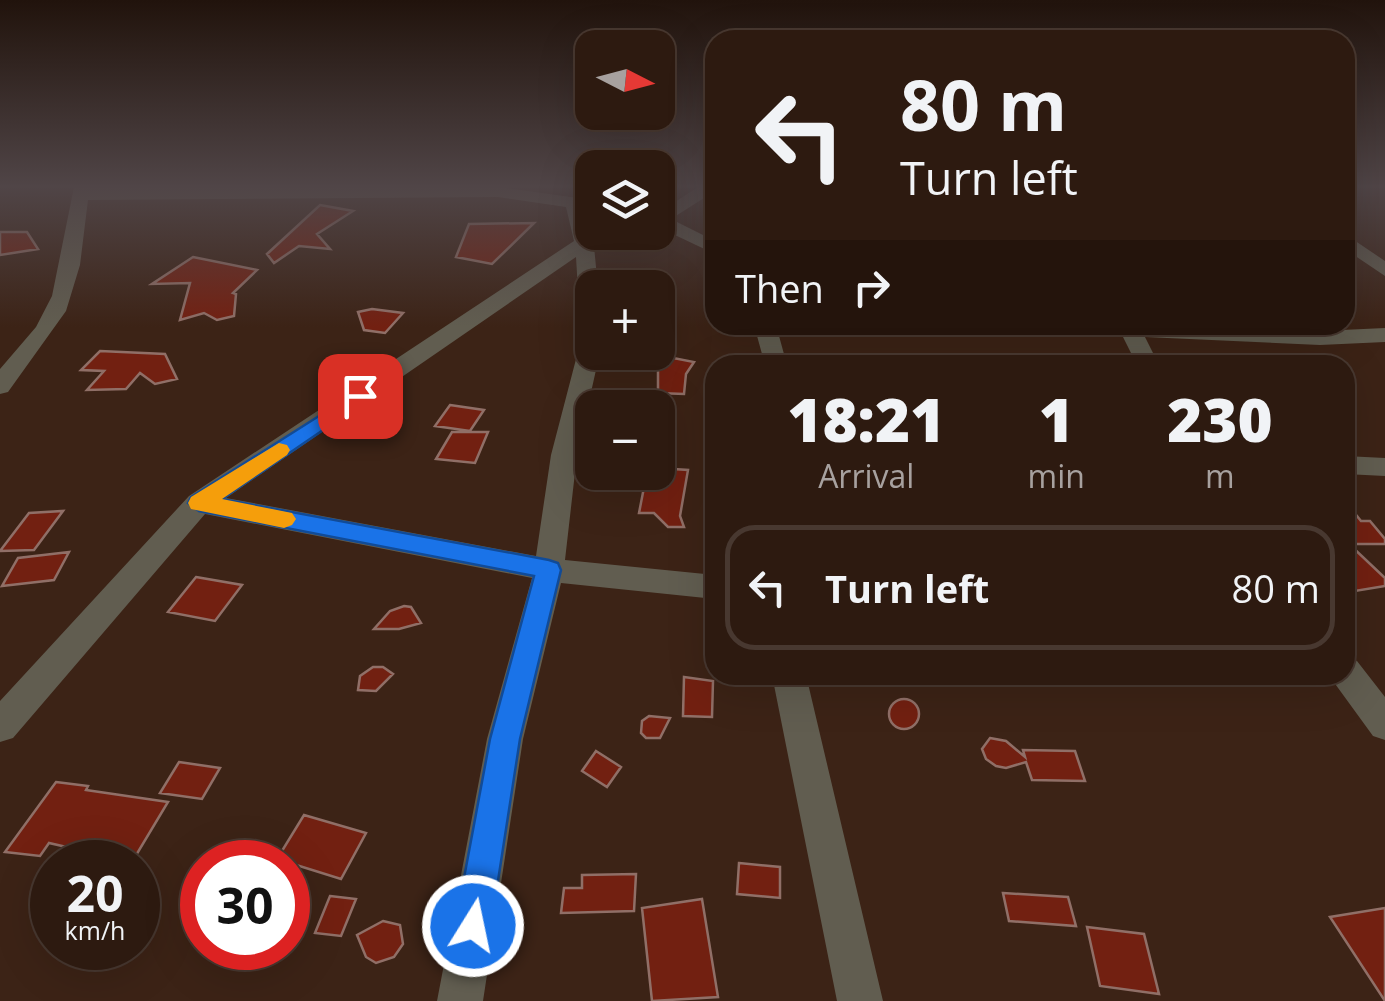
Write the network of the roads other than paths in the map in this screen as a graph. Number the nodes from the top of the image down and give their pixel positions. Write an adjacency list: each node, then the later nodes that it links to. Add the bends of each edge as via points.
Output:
1 (77, 234): 8 (street, via 57,310)
2 (1355, 248): 5 (street)
3 (575, 250): 11 (street)
4 (584, 250): 12 (street, via 592,340 564,455)
5 (1385, 270)
6 (1267, 335): 7 (street)
7 (1385, 335)
8 (0, 387)
9 (1355, 466): 10 (street)
10 (1385, 467)
11 (199, 503): 12 (street); 17 (street)
12 (549, 570): 13 (street); 18 (street, via 505,739)
13 (705, 586)
14 (1355, 684): 16 (street)
15 (791, 685): 19 (street)
16 (1385, 724)
17 (0, 726)
18 (460, 1001)
19 (860, 1001)

